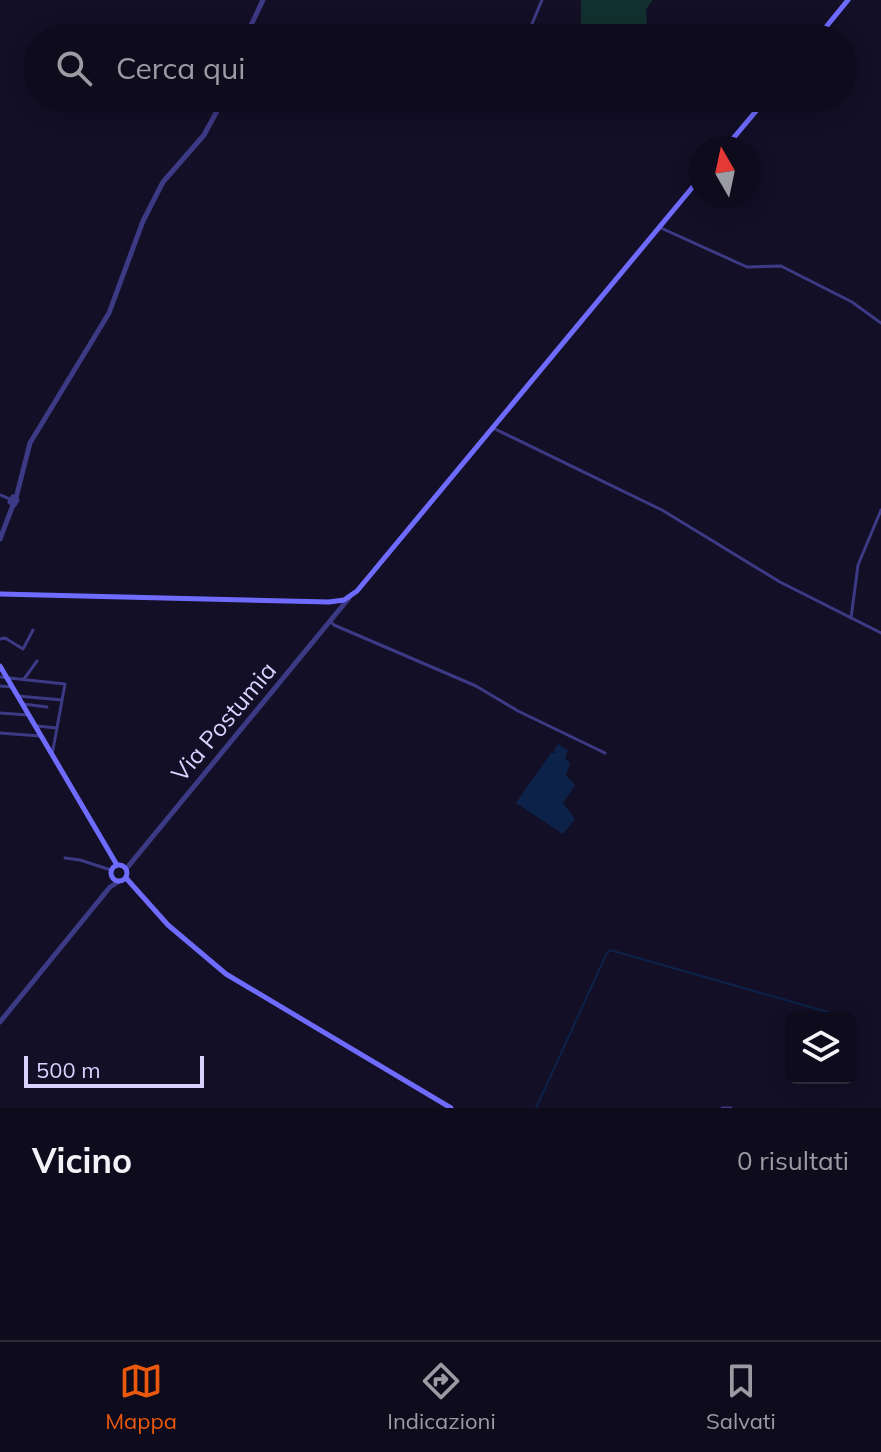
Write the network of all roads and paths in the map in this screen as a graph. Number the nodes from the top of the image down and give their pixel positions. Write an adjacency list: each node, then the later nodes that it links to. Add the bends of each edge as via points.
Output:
1 (263, 0): 4 (street)
2 (542, 0): 5 (street)
3 (848, 0): 6 (main road)
4 (252, 24)
5 (532, 24)
6 (828, 24)
7 (216, 112): 15 (street, via 204,135 169,174 143,221 109,313 30,443)
8 (755, 112): 9 (main road)
9 (735, 136)
10 (689, 192): 11 (main road)
11 (659, 228): 12 (street, via 747,267 781,266); 13 (main road)
12 (881, 323)
13 (493, 428): 19 (main road); 20 (street, via 662,510)
14 (0, 495): 15 (street)
15 (13, 501): 17 (street)
16 (881, 510): 20 (street, via 855,577)
17 (0, 539)
18 (0, 594): 19 (main road, via 329,602)
19 (349, 597): 21 (street, Via Postumia)
20 (851, 618): 23 (street)
21 (330, 621): 39 (street, via 476,686); 42 (street, Via Postumia)
22 (33, 630): 24 (street, via 23,649)
23 (881, 633)
24 (0, 639)
25 (37, 661): 27 (street)
26 (0, 666): 28 (main road)
27 (24, 679): 28 (street); 30 (street, via 65,684)
28 (5, 682): 29 (main road)
29 (18, 696): 30 (street); 31 (main road)
30 (62, 700): 36 (street)
31 (23, 704): 32 (street); 34 (main road)
32 (47, 707)
33 (0, 713): 34 (street)
34 (29, 715): 35 (main road)
35 (35, 725): 36 (street); 38 (main road)
36 (57, 728): 40 (street)
37 (0, 733): 38 (street)
38 (41, 736): 40 (main road)
39 (605, 753)
40 (52, 755): 42 (main road)
41 (65, 858): 43 (street)
42 (122, 867): 43 (main road); 45 (main road)
43 (111, 870): 44 (main road)
44 (115, 880): 45 (main road); 46 (street)
45 (128, 881): 47 (main road, via 175,932 226,974)
46 (0, 1022)
47 (451, 1108)
48 (722, 1108): 49 (street)
49 (731, 1108)

